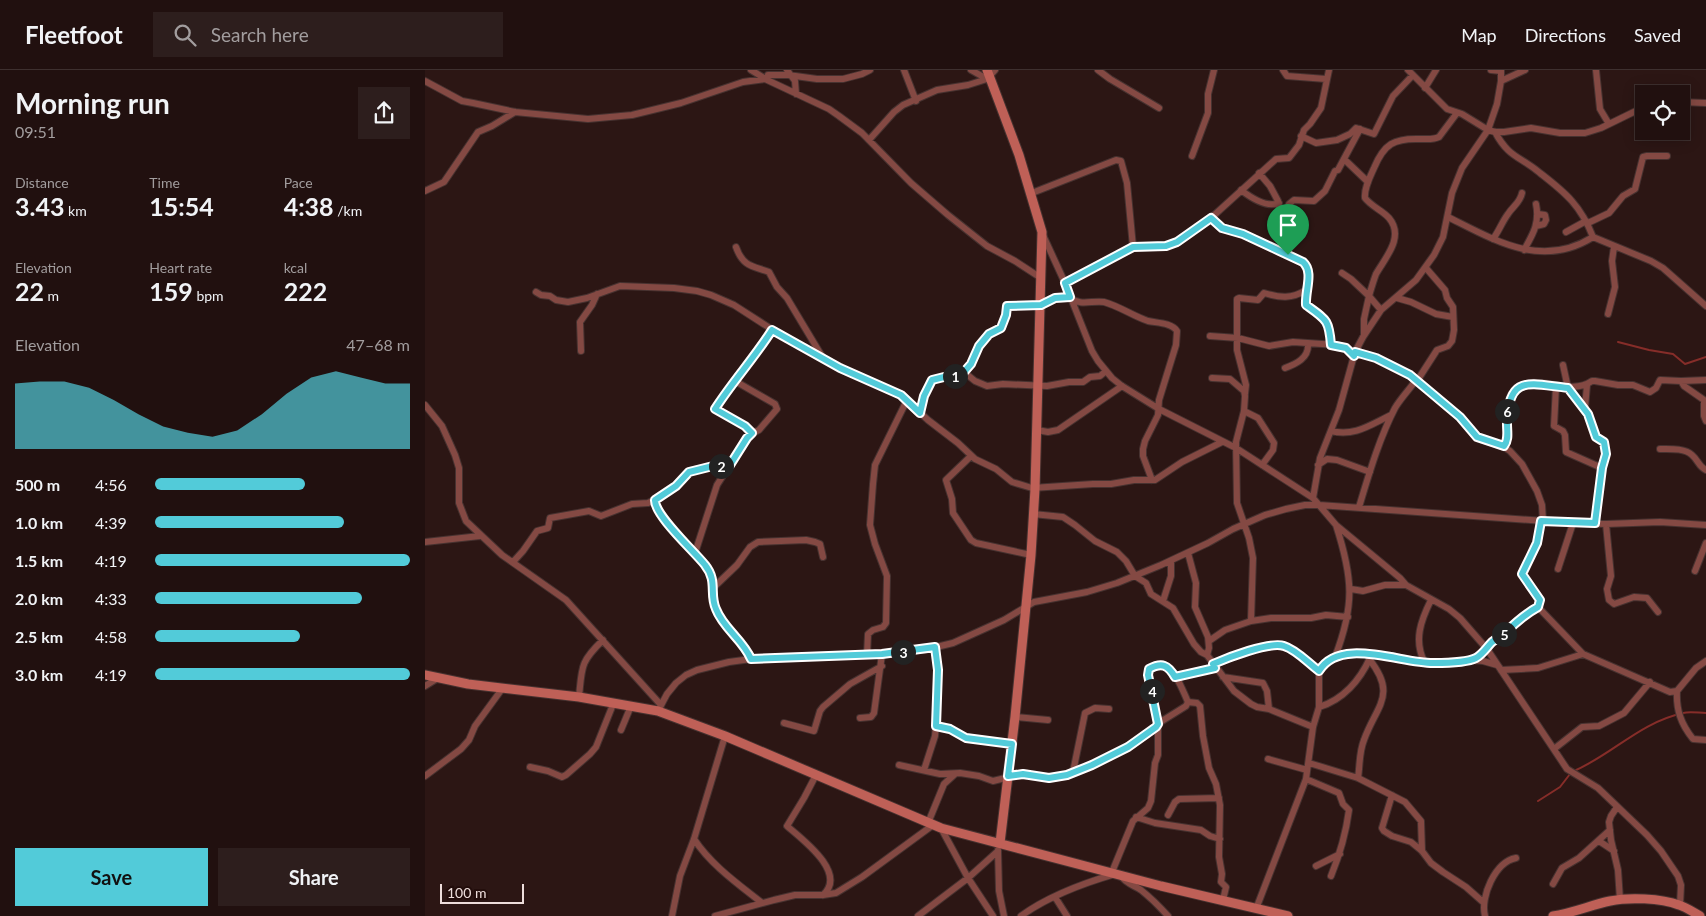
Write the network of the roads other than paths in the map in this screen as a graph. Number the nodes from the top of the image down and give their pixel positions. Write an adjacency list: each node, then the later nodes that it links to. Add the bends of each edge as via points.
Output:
1 (751, 70): 17 (street)
2 (870, 70): 14 (street, via 843,79 808,79)
3 (904, 70): 23 (street)
4 (971, 70): 16 (street)
5 (1098, 70): 26 (street)
6 (1213, 70): 35 (street, via 1208,112)
7 (1283, 70): 18 (street, via 1287,76)
8 (1329, 70): 18 (street)
9 (1436, 70): 21 (street)
10 (1491, 70): 13 (street)
11 (1525, 70): 19 (street)
12 (1596, 70): 30 (street, via 1600,109)
13 (1501, 71): 19 (street)
14 (789, 73): 17 (street); 22 (street, via 795,83)
15 (1411, 73): 21 (street); 31 (street, via 1393,96 1375,133)
16 (990, 74): 23 (street, via 968,85 937,90); 43 (street)
17 (767, 76): 22 (street); 28 (street, via 681,103 617,118 579,119)
18 (1326, 79): 33 (street, via 1321,108)
19 (1501, 81): 32 (street)
20 (425, 82): 28 (street, via 462,101)
21 (1425, 88): 29 (street)
22 (796, 94): 34 (street, via 829,109)
23 (917, 101): 34 (street, via 898,108)
24 (1690, 102): 25 (street)
25 (1706, 103)
26 (1159, 108)
27 (1635, 111): 30 (street)
28 (515, 112): 41 (street, via 478,132 444,182)
29 (1457, 113): 32 (street); 39 (street, via 1439,137 1395,141 1388,146)
30 (1609, 124): 32 (street, via 1593,131 1574,133 1531,128)
31 (1360, 129): 33 (street, via 1342,139 1316,143); 37 (street)
32 (1492, 131): 46 (street, via 1462,168 1452,193); 49 (street, via 1508,151 1540,172 1574,201)
33 (1301, 136): 38 (street, via 1299,145 1289,158 1276,159)
34 (869, 140): 61 (street, via 948,215 987,246)
35 (1192, 156)
36 (1667, 156): 49 (street, via 1643,157 1635,189 1623,196 1609,213)
37 (1344, 159): 39 (street); 48 (street, via 1321,196 1314,201 1294,200)
38 (1259, 173): 40 (street); 44 (street)
39 (1368, 182): 66 (street, via 1365,198 1389,219 1395,234 1395,242)
40 (1241, 190): 44 (street, via 1263,202); 47 (street)
41 (425, 191)
42 (1522, 193): 53 (street)
43 (1032, 194): 50 (street); 56 (street, via 1116,160 1121,161 1127,183)
44 (1279, 204): 48 (street)
45 (1536, 204): 57 (street, via 1536,226)
46 (1448, 217): 53 (street); 59 (street, via 1443,237)
47 (1211, 218): 56 (street, via 1169,245); 58 (street, via 1222,228)
48 (1282, 221): 58 (street, via 1288,233)
49 (1587, 222): 51 (street); 52 (street)
50 (1042, 232): 61 (street); 62 (street)
51 (1566, 232)
52 (1593, 237): 54 (street); 57 (street, via 1581,245 1559,251)
53 (1493, 239): 57 (street)
54 (1614, 246): 70 (street, via 1663,268); 72 (street, via 1615,287)
55 (736, 247): 82 (street, via 750,266 769,272)
56 (1133, 247): 62 (street)
57 (1524, 250)
58 (1288, 255): 63 (street, via 1307,265)
59 (1426, 268): 68 (street); 73 (street, via 1445,290 1453,307)
60 (1342, 273): 66 (street)
61 (1041, 278): 69 (street)
62 (1065, 283): 67 (street)
63 (1306, 290): 77 (street, via 1285,298 1264,293 1258,300 1239,298); 79 (street, via 1306,305 1327,322)
64 (536, 292): 65 (street, via 568,302)
65 (597, 294): 74 (street, via 620,286 697,291 734,305); 80 (street, via 580,322)
66 (1369, 296): 71 (street); 76 (street, via 1363,319)
67 (1070, 297): 69 (street, via 1055,298); 85 (street, via 1092,351); 101 (street, via 1077,302 1105,302 1176,329 1176,345)
68 (1397, 298): 71 (street); 73 (street, via 1436,314)
69 (1041, 305): 86 (street, via 1007,306 1001,328 989,334); 93 (street)
70 (1706, 306)
71 (1381, 310): 76 (street)
72 (1608, 314)
73 (1453, 317): 90 (street, via 1452,342 1437,350)
74 (772, 330): 82 (street); 89 (street)
75 (1210, 336): 77 (street)
76 (1363, 337): 81 (street)
77 (1238, 338): 78 (street, via 1269,346 1293,342); 97 (street)
78 (1308, 344): 79 (street); 84 (street, via 1306,355)
79 (1331, 345): 81 (street)
80 (581, 351)
81 (1355, 354): 90 (street, via 1376,358); 107 (street)
82 (823, 358): 98 (street)
83 (1563, 365): 96 (street)
84 (1285, 368)
85 (1106, 371): 93 (street, via 1083,382); 94 (street)
86 (964, 372): 93 (street, via 987,386); 103 (street, via 932,380)
87 (1212, 378): 97 (street, via 1230,379 1244,391)
88 (1706, 380): 91 (street)
89 (735, 381): 108 (street, via 715,409); 108 (street, via 777,406 765,424)
90 (1417, 381): 104 (street); 110 (street, via 1460,417 1477,437)
91 (1681, 381): 92 (street, via 1660,380 1650,392 1633,385 1592,380); 105 (street, via 1703,400)
92 (1587, 385): 96 (street); 100 (street)
93 (1038, 386): 106 (street)
94 (1122, 386): 101 (street); 106 (street, via 1058,430)
95 (1556, 386): 96 (street); 110 (street, via 1529,384 1515,389 1507,410 1507,441); 117 (street, via 1554,426 1565,435 1566,452)
96 (1568, 388): 100 (street)
97 (1245, 396): 102 (street)
98 (907, 400): 103 (street); 162 (street, via 875,465 870,526 887,576 886,623 867,634)
99 (425, 405): 134 (street, via 448,437 459,468 462,513)
100 (1585, 408): 117 (street, via 1596,437 1604,442 1606,448)
101 (1159, 409): 109 (street); 120 (street, via 1143,453)
102 (1244, 411): 111 (street); 116 (street, via 1258,418 1274,443 1273,450)
103 (920, 413): 113 (street)
104 (1391, 415): 107 (street, via 1354,432); 119 (street)
105 (1706, 421)
106 (1037, 430): 121 (street)
107 (1331, 431): 115 (street)
108 (752, 433): 114 (street)
109 (1222, 442): 111 (street); 120 (street)
110 (1504, 446): 127 (street, via 1522,464 1532,481 1542,505)
111 (1236, 448): 116 (street); 132 (street, via 1237,503)
112 (1660, 449): 118 (street, via 1688,452)
113 (971, 456): 121 (street, via 997,469 1012,482); 139 (street, via 946,480 955,518 976,543)
114 (730, 465): 123 (street, via 689,472 676,486); 137 (street, via 717,485)
115 (1318, 465): 119 (street, via 1327,459 1337,460); 122 (street)
116 (1261, 466): 122 (street)
117 (1602, 468): 129 (street)
118 (1706, 470)
119 (1370, 472): 125 (street)
120 (1152, 480): 121 (street)
121 (1035, 489): 126 (street)
122 (1313, 498): 124 (street)
123 (655, 500): 137 (street, via 671,528); 142 (street, via 612,510 601,516 589,511 550,518 547,528 537,531)
124 (1319, 505): 125 (street); 132 (street, via 1286,509); 133 (street)
125 (1359, 507): 127 (street)
126 (1033, 514): 139 (street); 145 (street, via 1068,520 1117,552)
127 (1542, 521): 128 (street); 152 (street, via 1537,543 1522,574 1540,600)
128 (1573, 523): 129 (street); 143 (street)
129 (1595, 523): 130 (street)
130 (1606, 524): 131 (street); 153 (street, via 1611,576 1607,589 1609,600 1614,604 1634,597 1647,598)
131 (1705, 524)
132 (1244, 525): 138 (street); 155 (street, via 1253,558)
133 (1336, 525): 146 (street); 148 (street)
134 (481, 536): 135 (street); 142 (street)
135 (425, 542)
136 (1706, 543): 144 (street)
137 (695, 553): 147 (street, via 709,571)
138 (1188, 553): 141 (street); 157 (street, via 1196,583 1195,607)
139 (1031, 555): 151 (street)
140 (823, 557): 147 (street, via 820,544 812,541 763,541 750,547 737,565)
141 (1171, 560): 145 (street); 149 (street, via 1171,576)
142 (513, 562): 156 (street, via 567,600)
143 (1558, 569)
144 (1695, 571)
145 (1135, 576): 149 (street, via 1146,583 1153,596); 151 (street, via 1087,592 1043,599)
146 (1406, 585): 148 (street, via 1385,585 1363,591); 150 (street)
147 (714, 586): 166 (street, via 717,612)
148 (1351, 589): 154 (street)
149 (1163, 600): 163 (street, via 1173,608 1197,648)
150 (1431, 600): 159 (street, via 1460,618); 169 (street, via 1419,629 1420,655)
151 (1027, 607): 158 (street, via 953,643); 190 (street)
152 (1538, 607): 159 (street, via 1517,620); 161 (street)
153 (1658, 612)
154 (1348, 617): 155 (street, via 1326,615); 164 (street)
155 (1251, 621): 157 (street, via 1225,630)
156 (603, 640): 182 (street, via 583,662); 187 (street)
157 (1209, 641): 163 (street)
158 (935, 647): 160 (street); 195 (street, via 938,670)
159 (1487, 649): 167 (street); 172 (street)
160 (882, 654): 162 (street); 170 (street)
161 (1583, 654): 172 (street, via 1538,668); 178 (street)
162 (867, 655): 166 (street)
163 (1207, 655): 171 (street)
164 (1335, 657): 165 (street, via 1355,653); 173 (street, via 1324,663)
165 (1370, 657): 169 (street, via 1391,656); 186 (street, via 1350,688); 212 (street, via 1378,671 1384,695 1362,744)
166 (751, 659): 187 (street, via 686,675 676,683)
167 (1471, 660): 169 (street); 172 (street)
168 (1706, 661): 181 (street)
169 (1425, 663)
170 (881, 666): 191 (street, via 874,714 871,718); 193 (street, via 850,684 820,711 814,731)
171 (1214, 666): 173 (street, via 1245,652 1280,645); 175 (street); 176 (street)
172 (1499, 668): 201 (street)
173 (1319, 671): 186 (street)
174 (425, 674): 177 (street)
175 (1175, 677): 184 (street); 194 (street, via 1162,664 1148,672)
176 (1223, 677): 189 (street, via 1234,692 1251,704); 189 (street, via 1262,682 1267,691)
177 (438, 678): 179 (street); 180 (street)
178 (1649, 682): 181 (street, via 1670,692); 201 (street, via 1624,713 1599,726 1582,727)
179 (425, 686)
180 (502, 688): 182 (street); 210 (street, via 465,744)
181 (1677, 691): 199 (street, via 1677,710 1683,724 1693,739)
182 (579, 697): 183 (street)
183 (614, 702): 185 (street); 205 (street, via 596,747 566,775 562,777)
184 (1188, 702): 194 (street); 215 (street, via 1200,706 1209,768)
185 (631, 706): 187 (street); 197 (street)
186 (1319, 707): 196 (street)
187 (659, 708): 198 (street)
188 (1109, 709): 207 (street, via 1095,708 1085,713)
189 (1269, 709): 196 (street)
190 (1015, 717): 192 (street); 200 (street)
191 (860, 718)
192 (1048, 720)
193 (784, 723)
194 (1158, 724): 207 (street, via 1133,744); 218 (street, via 1151,801 1148,808)
195 (936, 726): 200 (street, via 966,738); 206 (street)
196 (1313, 727): 204 (street)
197 (621, 730)
198 (725, 736): 209 (street); 221 (street)
199 (1706, 740)
200 (1012, 744): 211 (street)
201 (1554, 749): 216 (street, via 1567,769 1598,788)
202 (1268, 760): 204 (street)
203 (899, 765): 206 (street)
204 (1308, 766): 212 (street); 213 (street)
205 (530, 767)
206 (925, 770): 208 (street)
207 (1073, 772): 211 (street, via 1049,778 1023,774)
208 (955, 774): 211 (street, via 993,781); 219 (street, via 944,784)
209 (816, 775): 219 (street); 234 (street, via 787,826 828,868 830,886)
210 (425, 776)
211 (1008, 776): 224 (street)
212 (1358, 778): 214 (street)
213 (1306, 779): 227 (street, via 1339,793 1349,810); 241 (street)
214 (1392, 796): 225 (street, via 1405,802 1421,822); 225 (street, via 1383,829)
215 (1219, 798): 217 (street, via 1179,799); 222 (street)
216 (1617, 807): 220 (street, via 1609,822); 240 (street, via 1647,835 1678,876 1682,890)
217 (1168, 815)
218 (1136, 817): 222 (street, via 1201,830); 230 (street)
219 (934, 825): 224 (street); 232 (street); 234 (street, via 845,888)
220 (1610, 830): 223 (street); 226 (street)
221 (694, 839): 239 (street, via 721,870); 242 (street, via 680,876)
222 (1220, 839): 236 (street, via 1221,882 1226,887)
223 (1599, 841): 226 (street); 233 (street, via 1562,868)
224 (999, 847): 230 (street); 232 (street); 246 (street, via 999,891)
225 (1422, 851): 238 (street, via 1431,862)
226 (1614, 851): 237 (street, via 1619,870)
227 (1340, 854): 229 (street); 231 (street)
228 (1516, 858): 238 (street, via 1499,868)
229 (1316, 866)
230 (1116, 874): 235 (street); 236 (street); 249 (street, via 1150,898)
231 (1331, 876)
232 (968, 878): 244 (street); 245 (street)
233 (1553, 884)
234 (823, 895): 239 (street, via 799,895)
235 (1055, 897): 247 (street); 248 (street)
236 (1223, 900): 241 (street)
237 (1620, 900): 240 (street, via 1653,900); 252 (street)
238 (1483, 902): 251 (street)
239 (761, 903): 243 (street)
240 (1680, 905): 253 (street)
241 (1256, 909): 250 (street)
242 (672, 916)
243 (715, 916)
244 (917, 916)
245 (993, 916)
246 (1004, 916)
247 (1021, 916)
248 (1067, 916)
249 (1168, 916)
250 (1288, 916)
251 (1485, 916)
252 (1553, 916)
253 (1700, 916)

